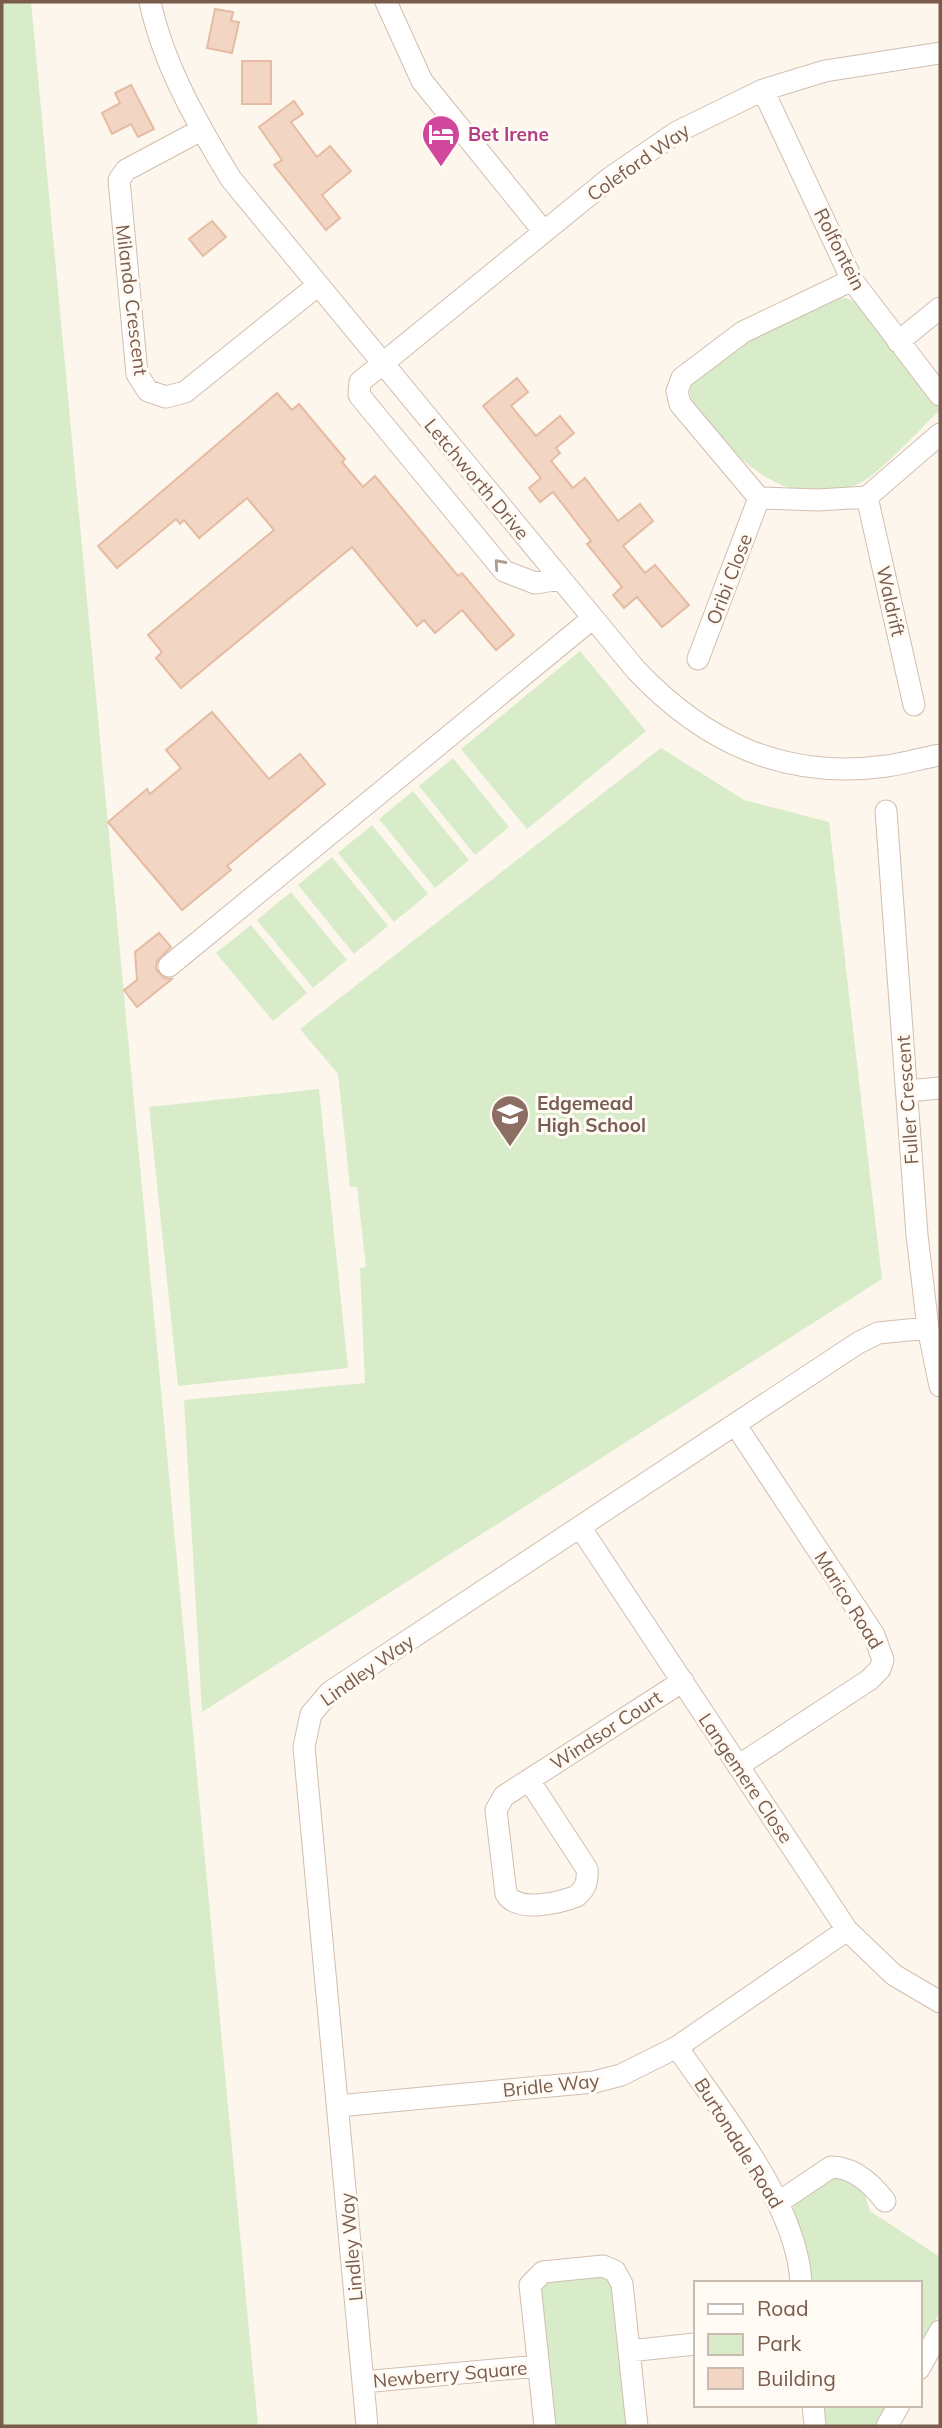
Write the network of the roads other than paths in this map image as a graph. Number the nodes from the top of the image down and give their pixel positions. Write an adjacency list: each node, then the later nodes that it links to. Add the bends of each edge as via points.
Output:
1 (150, 2): 5 (street, Letchworth Drive, via 163,48)
2 (386, 2): 6 (street, via 422,81)
3 (940, 53): 4 (street, Coleford Way, via 825,71)
4 (763, 90): 6 (street, Coleford Way, via 677,132); 7 (street, Rolfontein)
5 (201, 130): 8 (street, Letchworth Drive, via 231,179); 8 (street, Milando Crescent, via 126,170 119,180 137,374 144,386 159,396 185,392)
6 (544, 232): 11 (street, Coleford Way)
7 (852, 280): 10 (street, Rolfontein); 15 (street, via 743,332 679,384 678,397 684,409)
8 (317, 286): 11 (street, Letchworth Drive)
9 (940, 308): 10 (street)
10 (898, 342): 12 (street, Rolfontein)
11 (382, 364): 16 (street, Letchworth Drive); 16 (street, Coleford Way, one-way to 11, via 535,583 504,571 359,395 360,382)
12 (940, 395)
13 (940, 434): 14 (street)
14 (867, 497): 15 (street); 19 (street, Waldrift)
15 (759, 498): 18 (street, Oribi Close)
16 (561, 579): 17 (street, Letchworth Drive)
17 (593, 618): 20 (street, Letchworth Drive, via 666,701 699,726 744,749 784,762 826,768 888,766); 22 (street)
18 (698, 659)
19 (914, 705)
20 (940, 755)
21 (886, 811): 24 (street, Fuller Crescent)
22 (169, 967)
23 (940, 1088): 24 (street)
24 (907, 1091): 25 (street, Fuller Crescent)
25 (928, 1328): 26 (street, Fuller Crescent); 27 (street, Lindley Way, via 878,1333)
26 (940, 1386)
27 (735, 1424): 28 (street, Lindley Way); 30 (street, Marico Road, via 874,1635 884,1660 869,1680)
28 (580, 1527): 29 (street, Langemere Close); 35 (street, Lindley Way, via 330,1692 311,1714 304,1747)
29 (683, 1681): 30 (street, Langemere Close); 31 (street, Windsor Court)
30 (738, 1766): 32 (street, Langemere Close)
31 (529, 1780): 31 (street, Windsor Court, via 504,1796 496,1810 506,1894 521,1905 570,1899 583,1891 587,1869)
32 (847, 1930): 33 (street, Langemere Close, via 894,1975); 34 (street, Bridle Way)
33 (940, 2002)
34 (677, 2047): 35 (street, Bridle Way, via 621,2075 594,2082); 37 (street, Burtondale Road)
35 (338, 2106): 44 (street, Lindley Way)
36 (885, 2201): 37 (street, via 852,2172 831,2167)
37 (779, 2202): 38 (street, Burtondale Road)
38 (801, 2281)
39 (940, 2331): 42 (street)
40 (694, 2344): 41 (street)
41 (629, 2351): 43 (street, Newberry Square, via 622,2284 615,2271 603,2266 543,2272 532,2280 529,2290); 49 (street, Newberry Square)
42 (921, 2365)
43 (538, 2366): 44 (street, Newberry Square); 48 (street, Newberry Square)
44 (363, 2382): 47 (street, Lindley Way)
45 (813, 2407): 50 (street)
46 (898, 2407): 51 (street)
47 (368, 2426)
48 (545, 2426)
49 (637, 2426)
50 (815, 2426)
51 (887, 2426)

